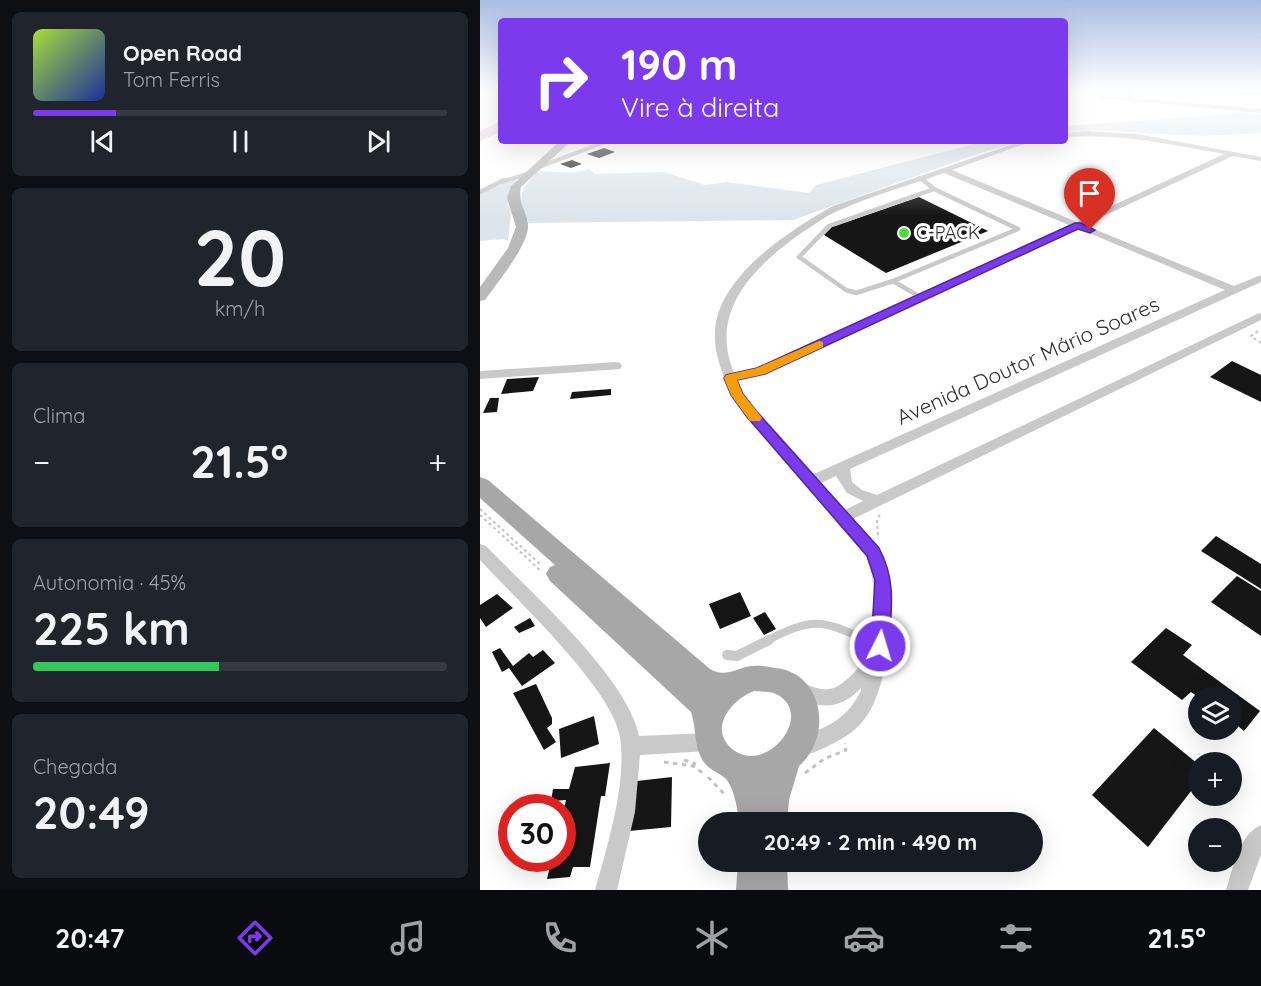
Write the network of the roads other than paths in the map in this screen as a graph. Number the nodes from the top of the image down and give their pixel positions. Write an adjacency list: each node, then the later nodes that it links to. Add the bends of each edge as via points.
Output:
1 (1068, 135): 5 (street, via 1106,133)
2 (562, 144): 7 (street)
3 (601, 144): 7 (street)
4 (1020, 144): 8 (street)
5 (1231, 154): 6 (street); 12 (street)
6 (1261, 159)
7 (532, 170): 11 (lane); 16 (street, via 514,192 522,227 514,248)
8 (944, 170): 9 (street); 12 (street)
9 (919, 178): 10 (lane); 21 (street, via 824,213 766,254 748,272 729,301 720,336)
10 (934, 189): 14 (lane, via 1018,229); 14 (lane, via 830,226 799,257 856,293)
11 (480, 192)
12 (1078, 225): 15 (street); 17 (street)
13 (1261, 278): 15 (street, Avenida Doutor Mário Soares)
14 (893, 281): 17 (lane)
15 (1234, 290): 22 (street, Avenida Doutor Mário Soares)
16 (480, 297)
17 (920, 297): 21 (street, via 760,371)
18 (1261, 316): 26 (street)
19 (616, 366): 20 (street)
20 (480, 375)
21 (730, 378): 23 (street, via 752,414)
22 (843, 466): 23 (street, Avenida Doutor Mário Soares); 26 (street, via 845,484)
23 (812, 481): 27 (street)
24 (480, 485): 31 (main road, via 695,675 718,686)
25 (480, 503): 33 (main road, via 696,697 703,705)
26 (881, 504): 27 (street)
27 (843, 517): 29 (street, via 880,565 884,580)
28 (480, 550): 34 (street, via 601,683 621,714)
29 (880, 648): 30 (lane, via 830,624 810,623 737,656); 32 (street, via 855,684 834,696 820,697); 35 (street, via 873,687 844,738 818,742)
30 (727, 655)
31 (738, 683): 32 (main road, via 769,678); 33 (main road, via 714,705)
32 (796, 690): 35 (main road, via 808,716)
33 (709, 731): 34 (street, via 659,746); 36 (main road, via 715,753)
34 (630, 745): 42 (street, via 620,834)
35 (795, 762): 36 (main road, via 753,770); 38 (main road, via 773,800)
36 (734, 783): 37 (main road, via 754,805)
37 (754, 812)
38 (781, 812)
39 (1261, 836): 45 (street, via 1250,852)
40 (754, 872): 43 (main road)
41 (770, 872): 44 (main road)
42 (606, 890)
43 (754, 890)
44 (770, 890)
45 (1237, 890)

